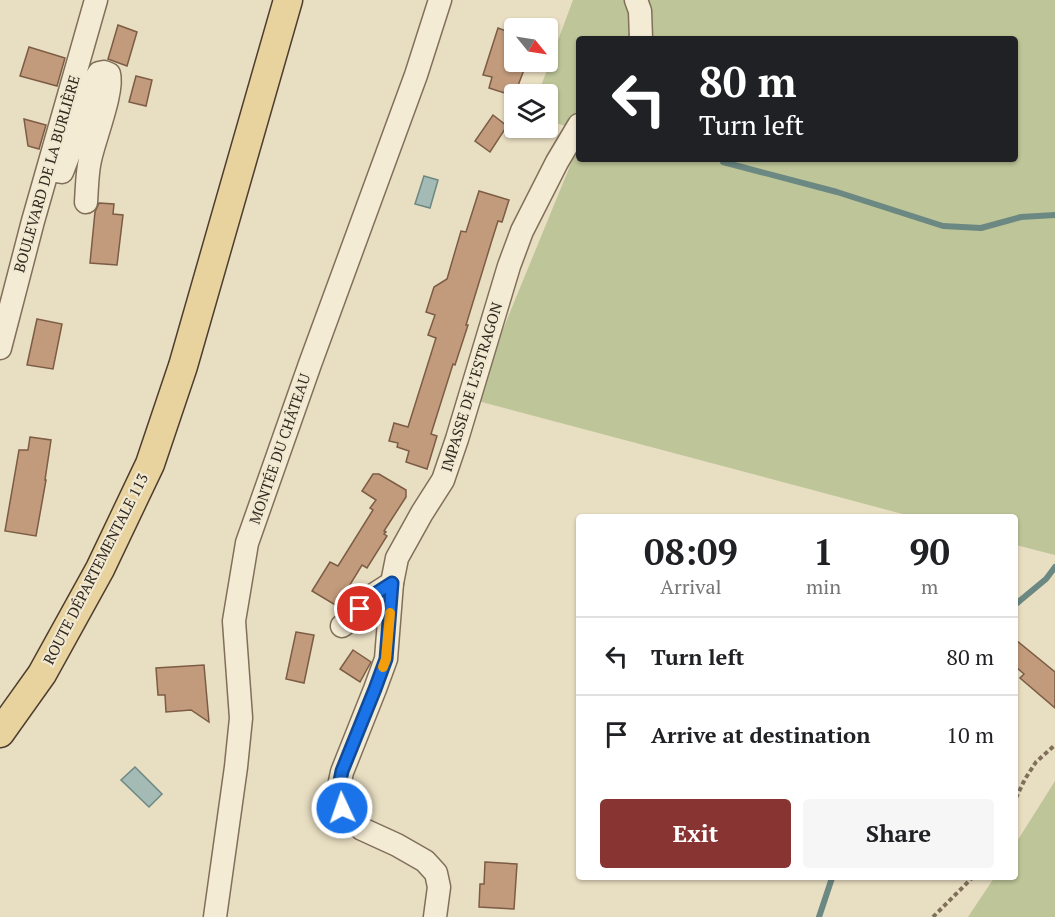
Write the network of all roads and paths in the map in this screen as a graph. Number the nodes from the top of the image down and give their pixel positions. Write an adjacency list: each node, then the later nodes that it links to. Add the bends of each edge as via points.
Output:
1 (96, 0): 7 (street, BOULEVARD DE LA BURLIÈRE)
2 (288, 0): 12 (main road, ROUTE DÉPARTEMENTALE 113, via 183,366 150,464 100,569 42,675)
3 (440, 0): 16 (street, MONTÉE DU CHÂTEAU, via 247,543 234,621 241,718)
4 (636, 0): 5 (street)
5 (641, 36)
6 (576, 130): 10 (street, IMPASSE DE L’ESTRAGON, via 522,231 444,480 397,558)
7 (48, 169): 8 (street, via 62,172 95,79 104,72 109,74 109,93 88,168); 9 (street, BOULEVARD DE LA BURLIÈRE)
8 (86, 202)
9 (0, 348)
10 (392, 583): 11 (street, via 367,599); 17 (street, IMPASSE DE L’ESTRAGON, via 386,659 342,771 338,791 342,808 362,829 425,861 436,873 439,887)
11 (342, 626)
12 (0, 733)
13 (1055, 745): 14 (path, via 1036,762)
14 (1018, 793)
15 (970, 880): 18 (path)
16 (214, 917)
17 (435, 917)
18 (933, 917)

